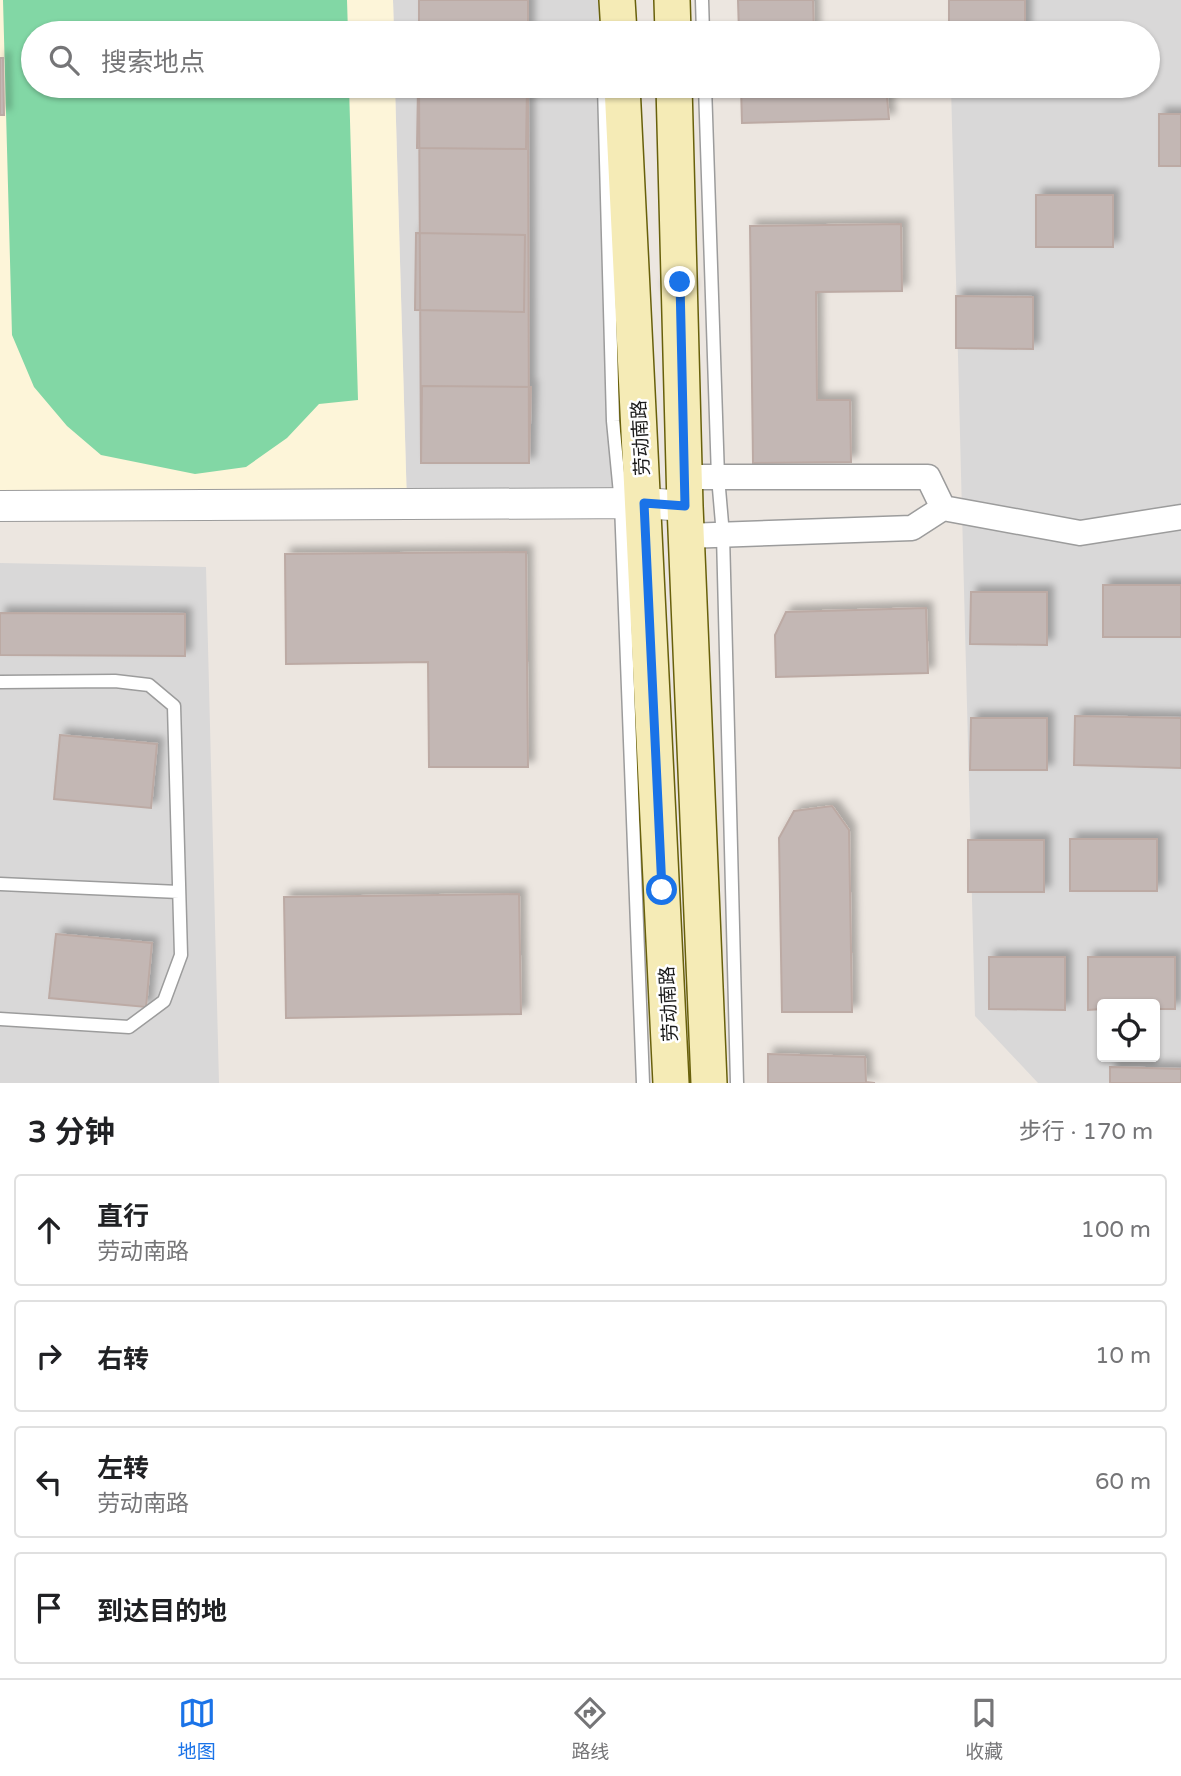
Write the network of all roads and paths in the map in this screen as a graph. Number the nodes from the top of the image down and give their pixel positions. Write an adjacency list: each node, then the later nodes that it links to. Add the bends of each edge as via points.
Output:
1 (617, 0): 4 (main road)
2 (672, 0): 5 (main road)
3 (702, 0): 6 (lane)
4 (618, 21)
5 (673, 21)
6 (703, 21)
7 (604, 98): 12 (lane, via 613,421)
8 (622, 98): 12 (main road, 劳动南路)
9 (675, 98): 11 (main road, 劳动南路)
10 (705, 98): 11 (lane)
11 (693, 499): 12 (street); 14 (street, via 928,477); 16 (street); 16 (lane); 23 (main road, 劳动南路)
12 (633, 503): 13 (street); 21 (lane); 22 (main road, 劳动南路)
13 (0, 506)
14 (943, 508): 15 (street, via 1080,533); 16 (street, via 912,528)
15 (1181, 517)
16 (723, 535): 24 (lane)
17 (0, 682): 19 (lane, via 149,685 174,706)
18 (0, 884): 19 (lane)
19 (179, 892): 20 (lane, via 181,955 164,1001 129,1027)
20 (0, 1019)
21 (643, 1083)
22 (671, 1083)
23 (709, 1083)
24 (737, 1083)

